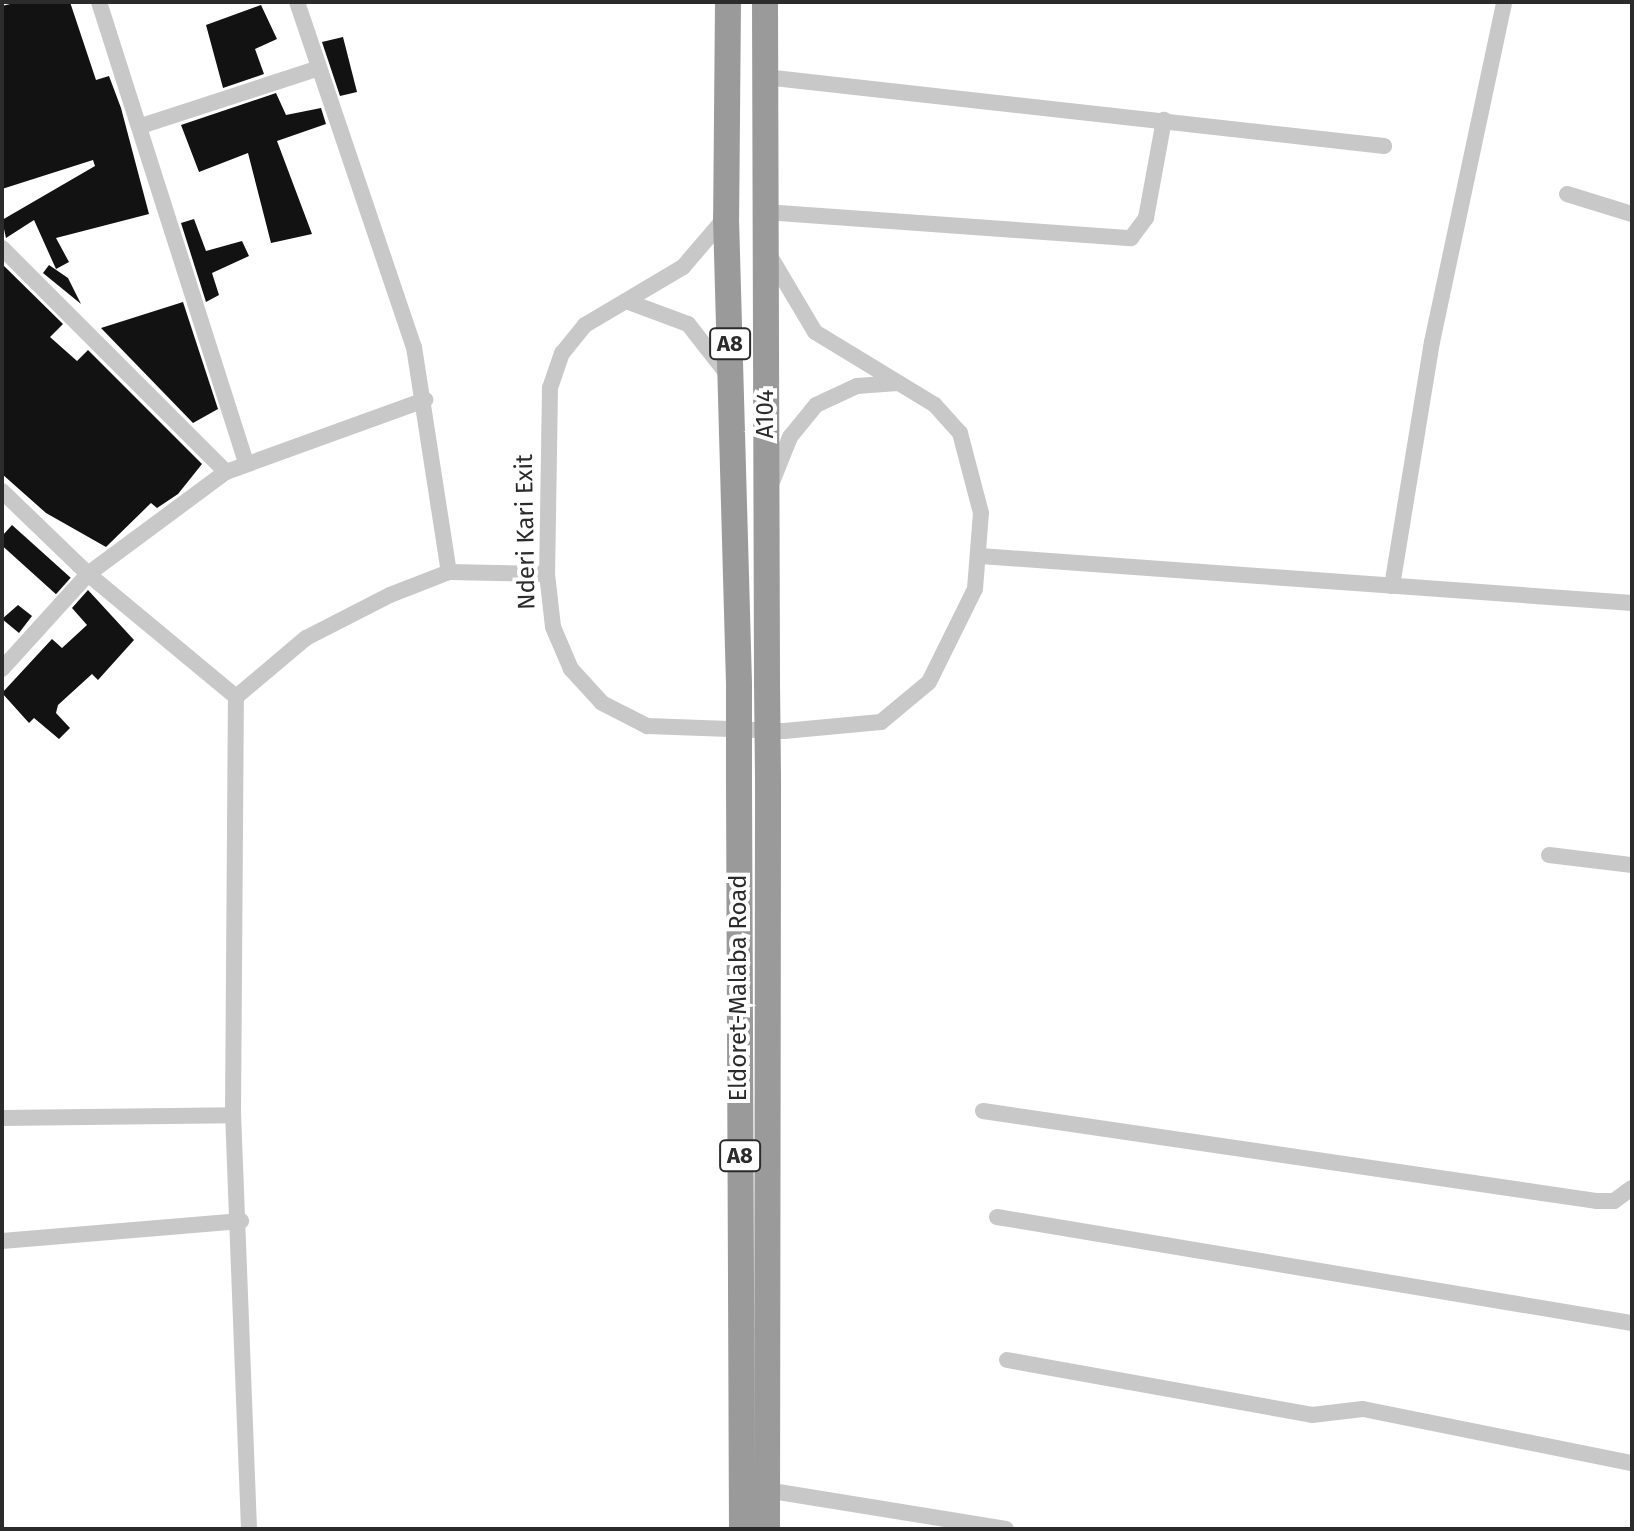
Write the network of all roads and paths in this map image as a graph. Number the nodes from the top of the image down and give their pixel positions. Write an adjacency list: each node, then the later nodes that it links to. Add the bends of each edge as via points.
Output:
1 (99, 2): 9 (street)
2 (297, 2): 6 (street)
3 (728, 2): 14 (highway, A8)
4 (765, 2): 7 (highway, A104 / A8)
5 (1504, 2): 29 (street, via 1432,342)
6 (319, 68): 9 (street); 20 (street, via 414,347)
7 (765, 77): 8 (street); 12 (highway, A104 / A8)
8 (1164, 120): 10 (street); 12 (street, via 1146,218 1131,238)
9 (141, 126): 21 (street, via 186,290)
10 (1384, 146)
11 (1567, 194): 13 (street)
12 (765, 212): 15 (highway, A104 / A8)
13 (1632, 214)
14 (726, 218): 17 (street, Nderi Kari Exit, via 698,255); 18 (highway, A8)
15 (765, 246): 19 (street, via 803,319 830,345); 24 (highway, A104 / A8)
16 (2, 248): 22 (street)
17 (626, 301): 18 (street, via 688,324); 28 (street, Nderi Kari Exit, via 577,334 553,374)
18 (731, 380): 48 (highway, Eldoret-Malaba Road / A8, bridge, via 739,686)
19 (899, 383): 24 (street, via 857,386 806,413); 25 (street, via 949,418 970,451)
20 (425, 400): 21 (street); 26 (street)
21 (246, 462): 22 (street)
22 (226, 472): 27 (street)
23 (2, 491): 27 (street)
24 (767, 498): 33 (highway, A104 / A8, bridge)
25 (980, 556): 28 (street, Nderi Kari Exit, via 969,608 929,682 881,722 784,731 647,726 602,703 567,663 553,627); 29 (street)
26 (449, 572): 28 (street); 32 (street, via 306,638)
27 (88, 574): 31 (street); 32 (street)
28 (547, 574)
29 (1392, 586): 30 (street)
30 (1632, 603)
31 (2, 669)
32 (236, 697): 37 (street)
33 (768, 784): 46 (highway, Eldoret-Malaba Road / A8)
34 (1549, 855): 35 (street)
35 (1632, 865)
36 (983, 1111): 39 (street, via 1597,1201 1614,1201)
37 (233, 1115): 38 (street); 41 (street)
38 (2, 1118)
39 (1632, 1188)
40 (997, 1217): 43 (street)
41 (241, 1221): 42 (street); 47 (street)
42 (2, 1241)
43 (1632, 1323)
44 (1007, 1360): 45 (street, via 1312,1415 1363,1409)
45 (1632, 1463)
46 (766, 1490): 49 (highway, Eldoret-Malaba Road / A8); 50 (street)
47 (249, 1529)
48 (742, 1529)
49 (767, 1529)
50 (1006, 1529)

